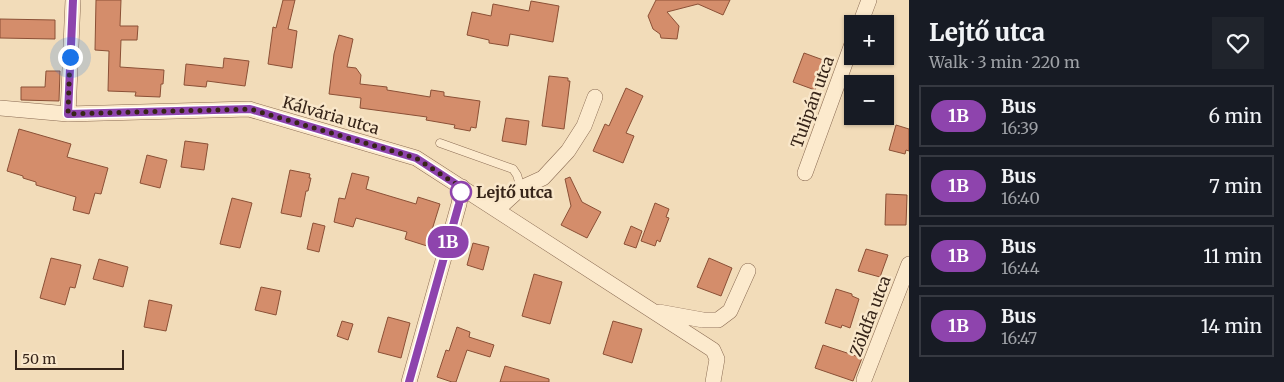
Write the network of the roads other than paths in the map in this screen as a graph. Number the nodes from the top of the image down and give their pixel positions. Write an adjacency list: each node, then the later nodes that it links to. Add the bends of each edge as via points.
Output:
1 (73, 0): 7 (street)
2 (868, 0): 3 (street)
3 (863, 15)
4 (844, 65): 9 (street, Tulipán utca)
5 (595, 97): 11 (street, via 584,126 568,151 543,178)
6 (0, 108): 7 (street, Kálvária utca)
7 (68, 114): 10 (street, Kálvária utca, via 250,109 416,158)
8 (440, 143): 11 (lane, via 513,169)
9 (805, 173)
10 (462, 188): 12 (street, Kálvária utca); 17 (street)
11 (521, 188): 12 (street)
12 (497, 210): 15 (street, Kálvária utca)
13 (909, 264): 16 (street, Zöldfa utca)
14 (748, 270): 15 (street, Kálvária utca, via 730,311 718,320)
15 (652, 311): 18 (street, Kálvária utca, via 714,350 717,359)
16 (864, 380)
17 (409, 382)
18 (713, 382)

